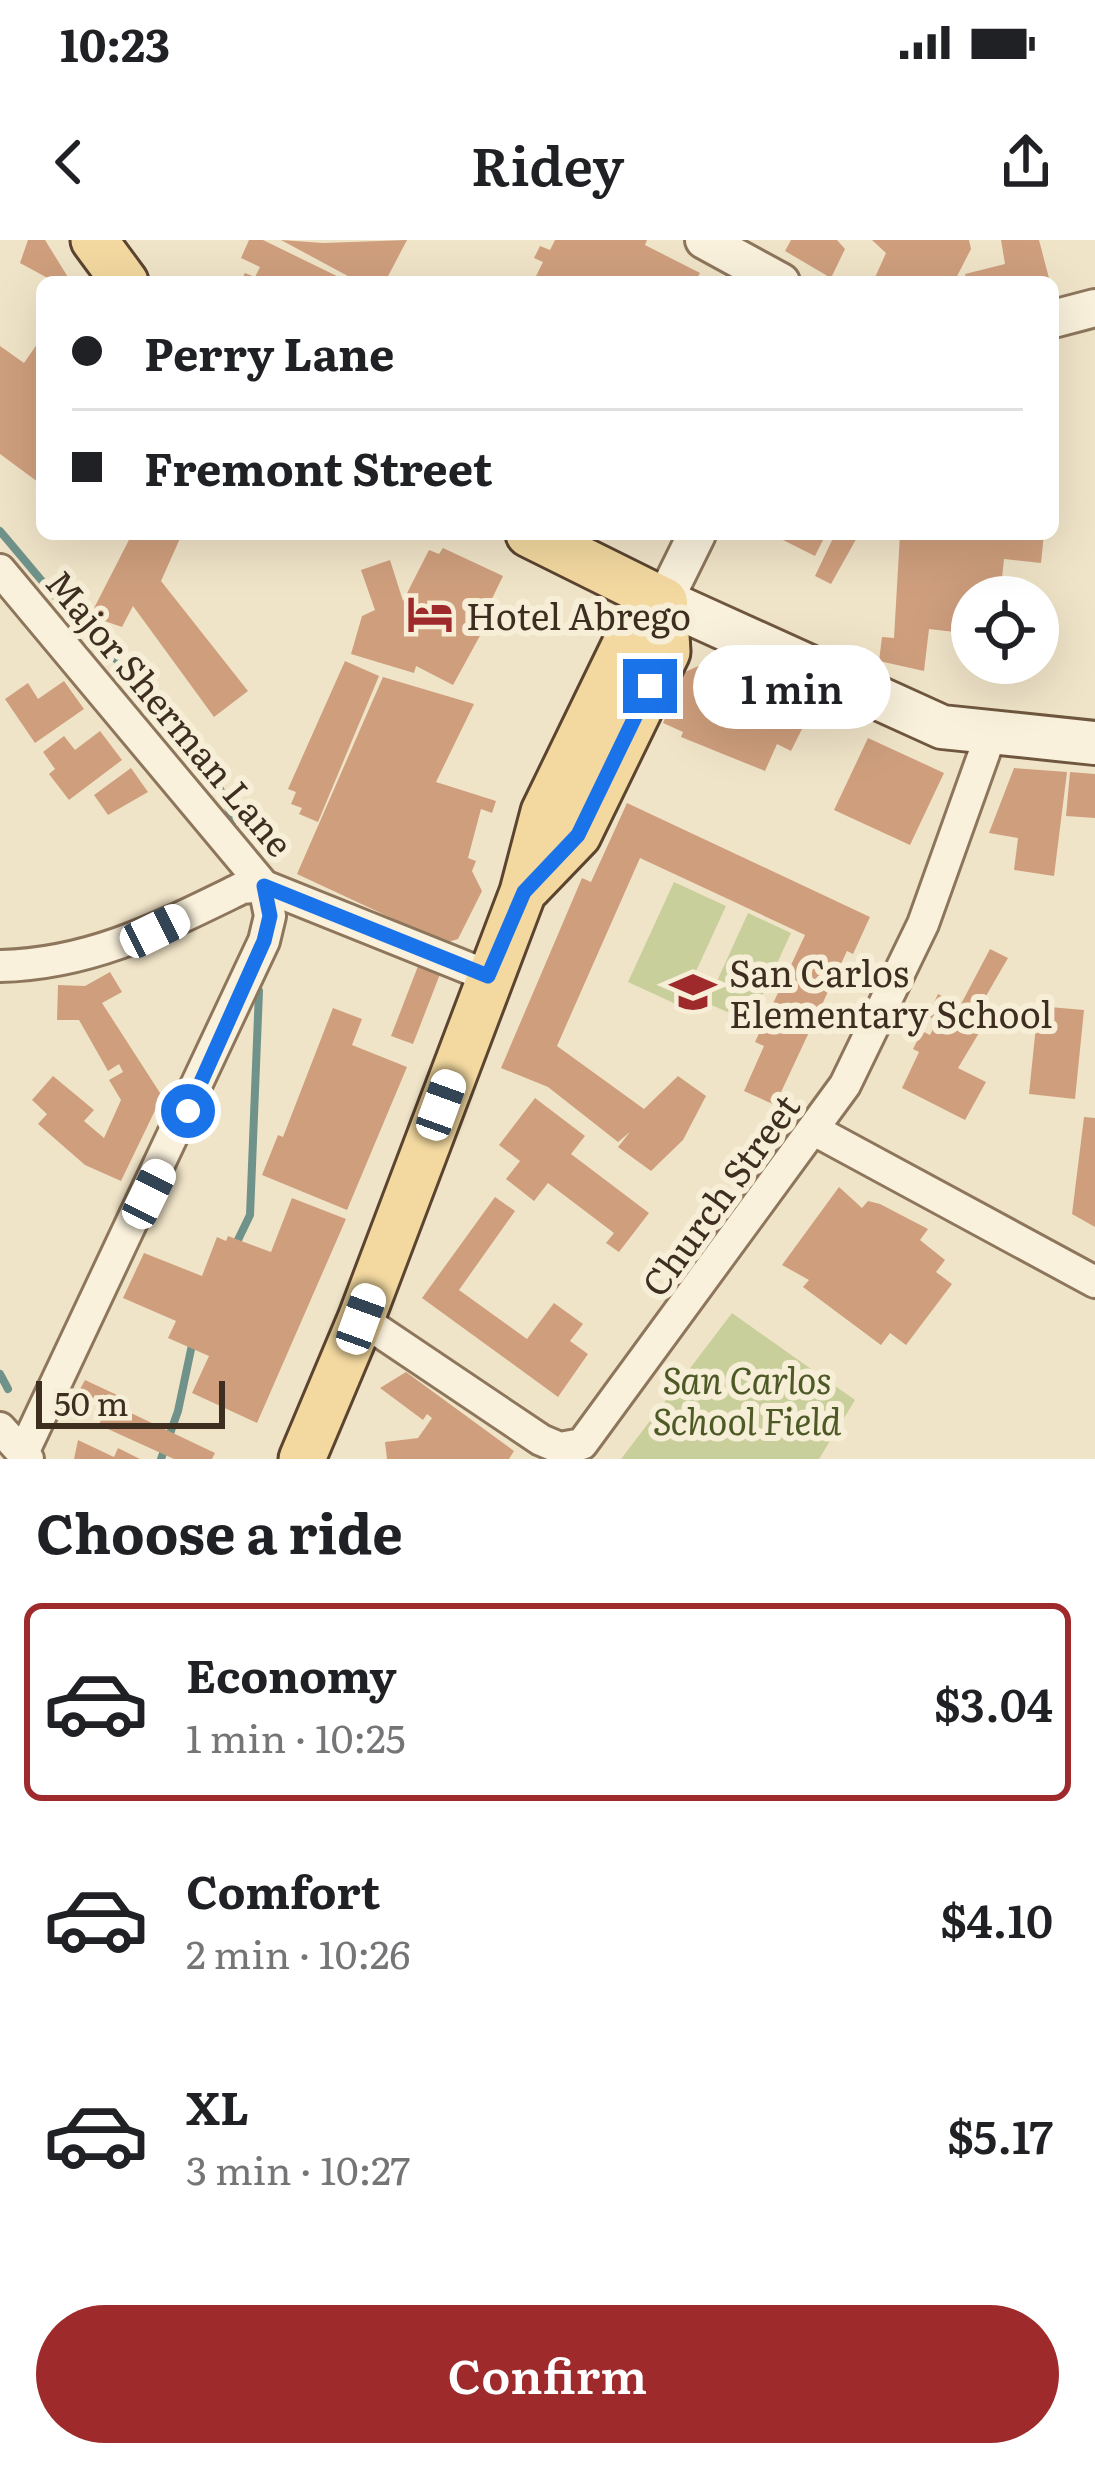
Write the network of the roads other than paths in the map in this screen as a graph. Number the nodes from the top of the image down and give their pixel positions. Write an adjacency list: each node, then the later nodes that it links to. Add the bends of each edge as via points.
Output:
1 (94, 240): 3 (main road)
2 (704, 240): 4 (street)
3 (121, 276)
4 (770, 276)
5 (1095, 308): 6 (street)
6 (1059, 317)
7 (541, 540): 10 (main road)
8 (694, 540): 10 (street)
9 (0, 570): 13 (street, Major Sherman Lane)
10 (664, 601): 11 (main road, via 918,718); 15 (main road, via 628,639 544,812 524,892)
11 (992, 734): 12 (main road); 16 (street, Church Street, via 896,986)
12 (1095, 742)
13 (264, 886): 14 (street, via 242,888 100,953); 15 (street, Major Sherman Lane); 20 (street, via 264,941)
14 (0, 966)
15 (488, 976): 18 (main road)
16 (816, 1131): 17 (street); 18 (street, Church Street, via 574,1448 541,1440)
17 (1095, 1282)
18 (361, 1319): 21 (main road)
19 (0, 1428): 20 (street)
20 (26, 1456)
21 (302, 1459)

